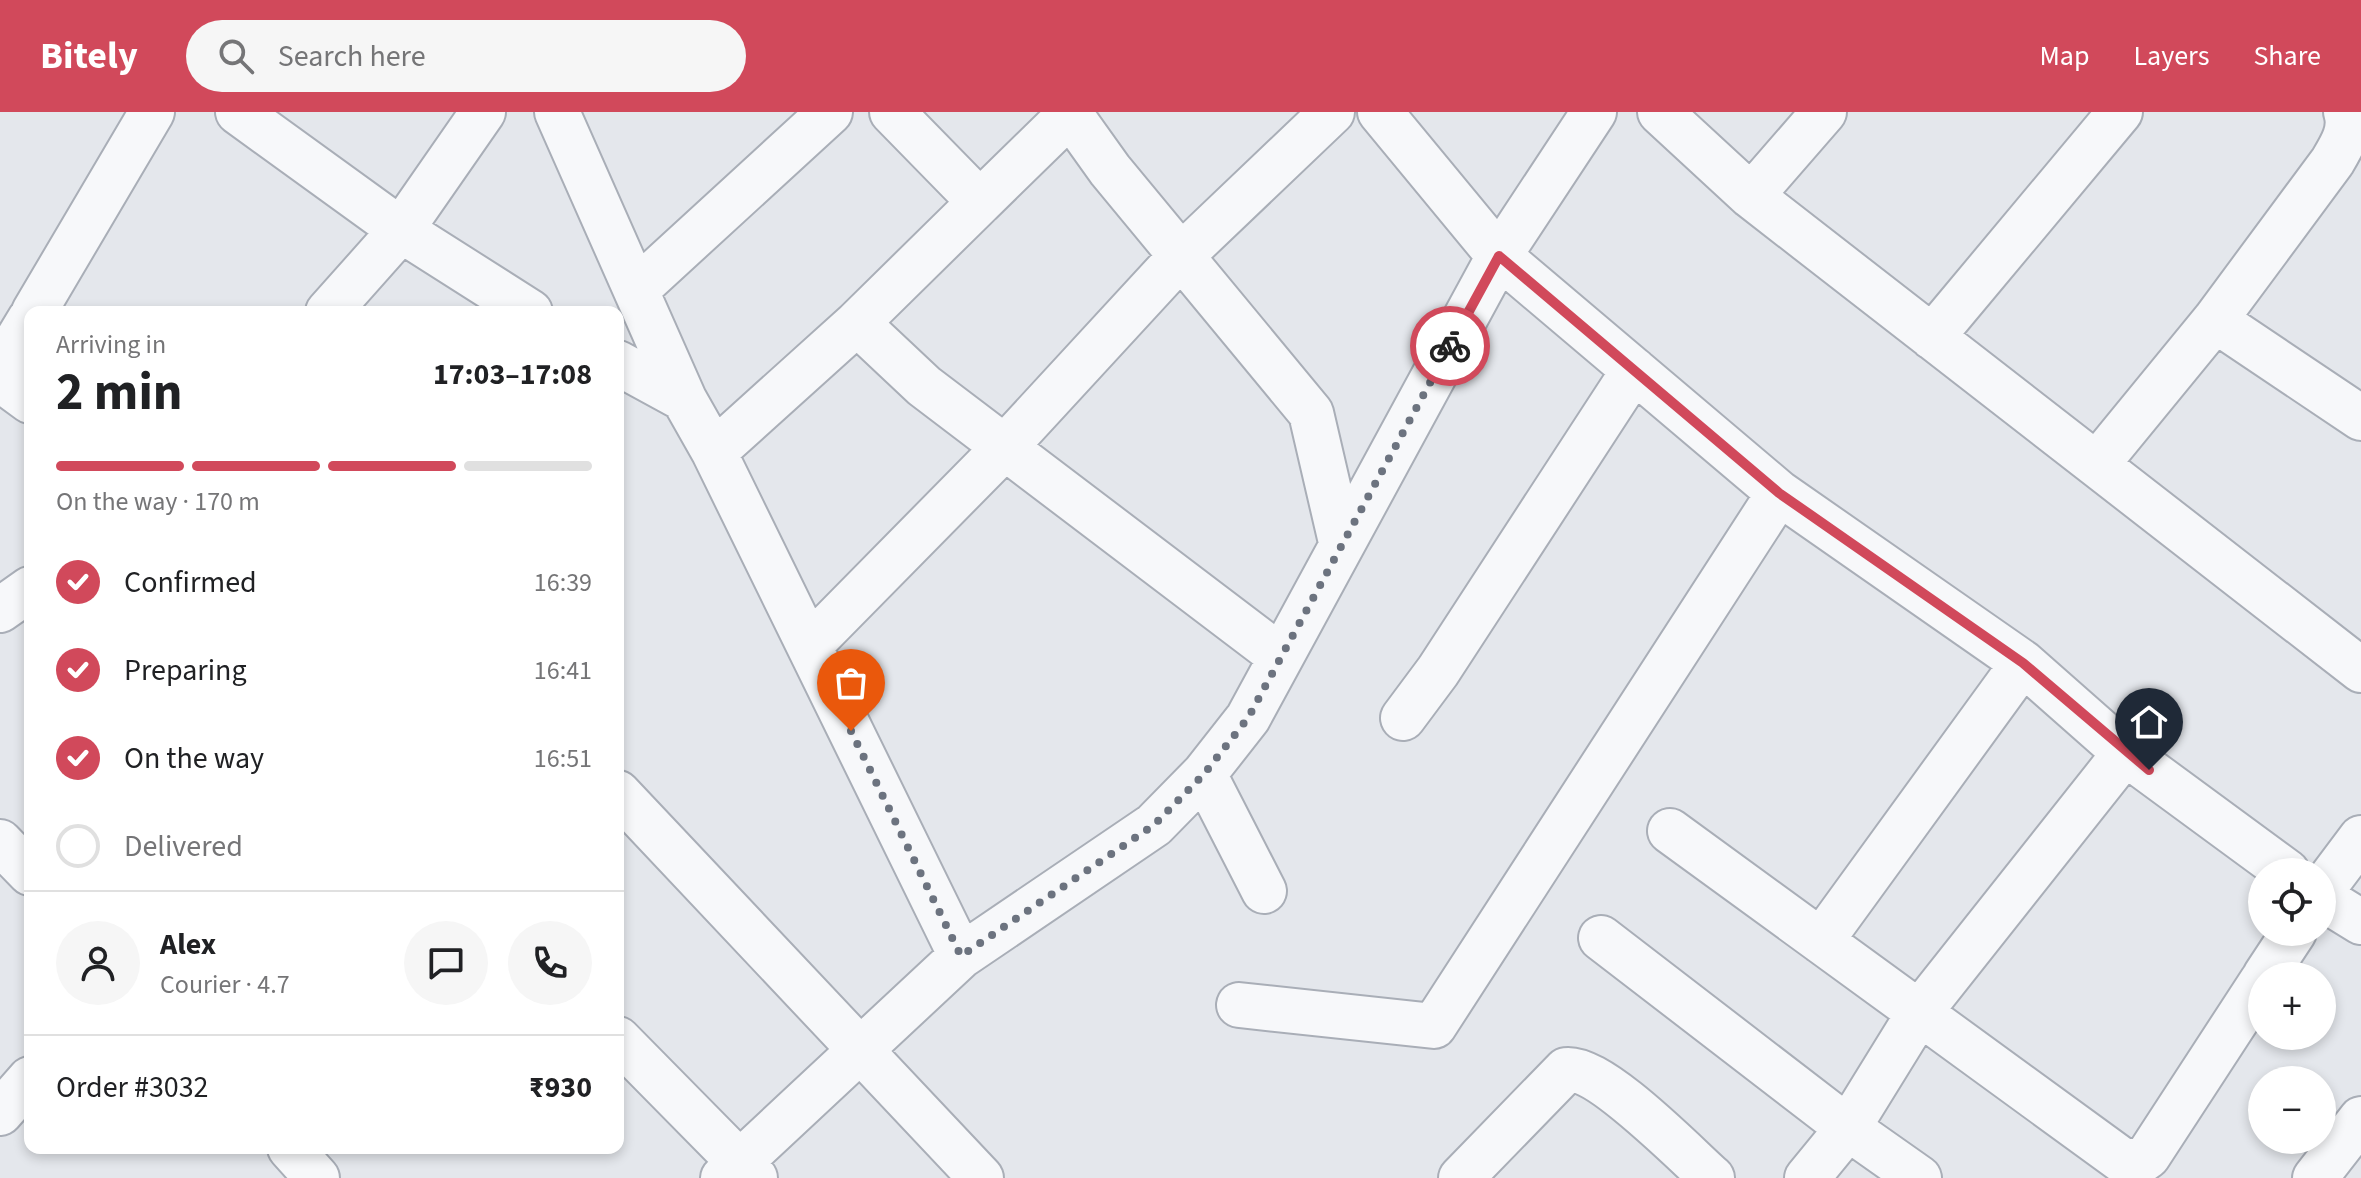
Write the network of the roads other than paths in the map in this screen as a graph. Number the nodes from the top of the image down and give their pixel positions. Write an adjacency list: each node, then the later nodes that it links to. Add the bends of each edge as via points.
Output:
1 (152, 112): 21 (street)
2 (238, 112): 17 (street)
3 (483, 112): 17 (street)
4 (830, 112): 20 (street)
5 (892, 112): 16 (street)
6 (1332, 112): 18 (street)
7 (1380, 112): 19 (street)
8 (1660, 112): 15 (street)
9 (1824, 112): 15 (street)
10 (2120, 112): 27 (street)
11 (2346, 112): 24 (street, via 2338,153)
12 (559, 113): 20 (street)
13 (1071, 113): 16 (street); 18 (street)
14 (1592, 113): 19 (street)
15 (1751, 196): 27 (street)
16 (980, 202): 25 (street)
17 (401, 230): 22 (street); 23 (street)
18 (1181, 256): 35 (street); 39 (street, via 1311,413)
19 (1499, 256): 30 (street); 39 (street)
20 (637, 289): 33 (street)
21 (38, 306)
22 (333, 306)
23 (521, 306)
24 (2215, 320): 34 (street); 37 (street)
25 (857, 323): 35 (street, via 924,386); 36 (street)
26 (24, 329): 29 (street)
27 (1932, 337): 37 (street)
28 (624, 366): 33 (street)
29 (0, 369)
30 (1634, 370): 38 (street); 46 (street)
31 (0, 379): 32 (street)
32 (24, 397)
33 (684, 399): 36 (street)
34 (2361, 418)
35 (1005, 447): 42 (street); 43 (street)
36 (714, 452): 42 (street)
37 (2097, 464): 45 (street)
38 (1779, 493): 44 (street); 63 (street, via 1434,1026)
39 (1341, 542): 43 (street)
40 (24, 593): 41 (street)
41 (0, 610)
42 (809, 646): 61 (street)
43 (1281, 657): 48 (street, via 1248,718)
44 (2023, 663): 47 (street); 60 (street)
45 (2361, 670)
46 (1403, 718)
47 (2125, 753): 53 (street); 64 (street)
48 (1204, 774): 56 (street); 61 (street, via 1154,825)
49 (624, 799): 66 (street)
50 (1670, 831): 60 (street)
51 (2361, 838): 55 (street)
52 (0, 842): 54 (street)
53 (2268, 858)
54 (24, 867)
55 (2336, 871)
56 (1264, 891)
57 (2336, 907): 58 (street)
58 (2361, 922)
59 (1601, 938): 70 (street)
60 (1821, 941): 64 (street)
61 (961, 956): 66 (street)
62 (2248, 1003): 64 (street, via 2141,1161 2114,1158)
63 (1239, 1005)
64 (1919, 1013): 70 (street)
65 (624, 1046): 72 (street)
66 (859, 1051): 72 (street); 74 (street)
67 (24, 1086): 68 (street)
68 (0, 1113)
69 (2361, 1119): 79 (street)
70 (1848, 1128): 77 (street); 78 (street)
71 (295, 1154): 73 (street)
72 (740, 1173)
73 (317, 1178)
74 (981, 1178)
75 (1461, 1178): 76 (street, via 1566,1070 1578,1068 1634,1108)
76 (1712, 1178)
77 (1807, 1178)
78 (1919, 1178)
79 (2315, 1178)

